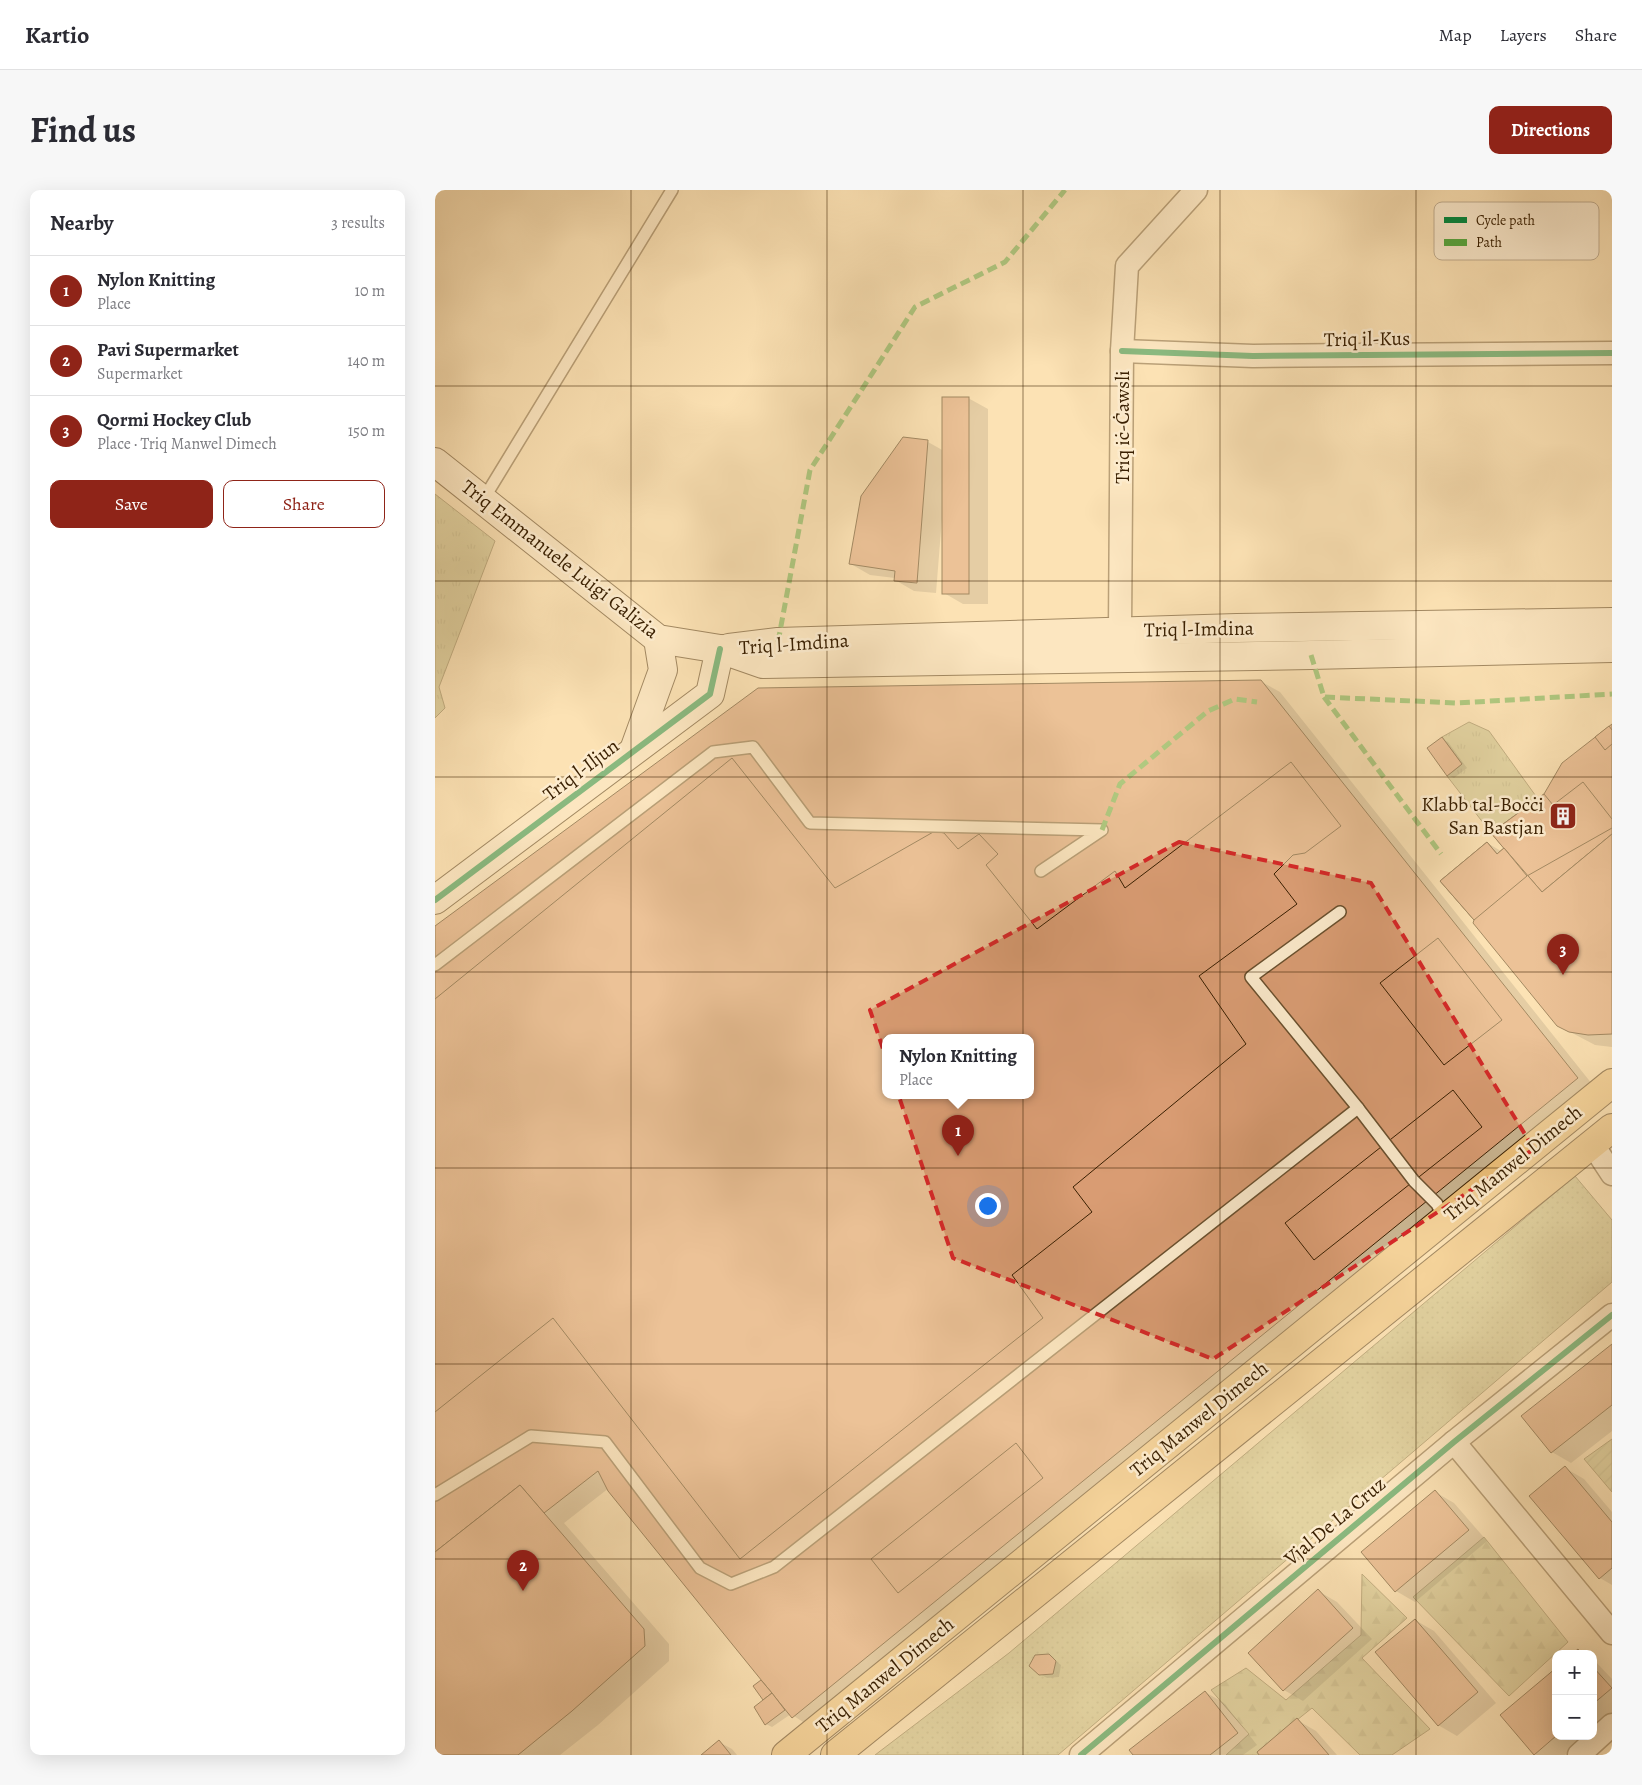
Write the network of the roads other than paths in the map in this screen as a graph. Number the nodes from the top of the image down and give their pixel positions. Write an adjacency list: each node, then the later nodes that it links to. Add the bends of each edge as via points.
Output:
1 (672, 190): 6 (lane)
2 (1196, 190): 3 (street, Triq iċ-Ċawsli, via 1127,266)
3 (1122, 351): 4 (street, Triq il-Kus, via 1253,356); 8 (street, Triq iċ-Ċawsli)
4 (1612, 353)
5 (435, 462): 6 (main road, Triq Emmanuele Luigi Galizia)
6 (483, 500): 9 (main road, Triq Emmanuele Luigi Galizia)
7 (1612, 622): 8 (main road, Triq l-Imdina)
8 (1120, 631): 11 (main road, Triq l-Imdina, via 778,642)
9 (658, 639): 11 (main road, Triq Emmanuele Luigi Galizia); 12 (main road, Triq l-Iljun, via 663,670)
10 (1612, 648): 11 (main road, Triq l-Imdina, via 763,664)
11 (720, 649): 12 (main road, Triq l-Iljun, via 710,694)
12 (634, 750): 14 (main road, Triq l-Iljun)
13 (1041, 871): 16 (lane, via 1102,830 810,823 753,747 713,752)
14 (435, 900)
15 (1340, 912): 18 (lane, via 1251,977)
16 (435, 965)
17 (1612, 1083): 21 (highway, Triq Manwel Dimech)
18 (1358, 1108): 21 (lane, via 1414,1181 1437,1204); 24 (lane, via 774,1567 731,1584 700,1568 605,1442 531,1436)
19 (1602, 1137): 20 (street); 29 (highway, Triq Manwel Dimech)
20 (1612, 1174)
21 (1444, 1220): 28 (highway, Triq Manwel Dimech)
22 (1612, 1315): 23 (street, Vjal De La Cruz)
23 (1454, 1442): 25 (street); 27 (street, Vjal De La Cruz)
24 (435, 1496)
25 (1612, 1633)
26 (1612, 1726): 30 (street)
27 (1095, 1751)
28 (786, 1755)
29 (835, 1755)
30 (1579, 1755)

